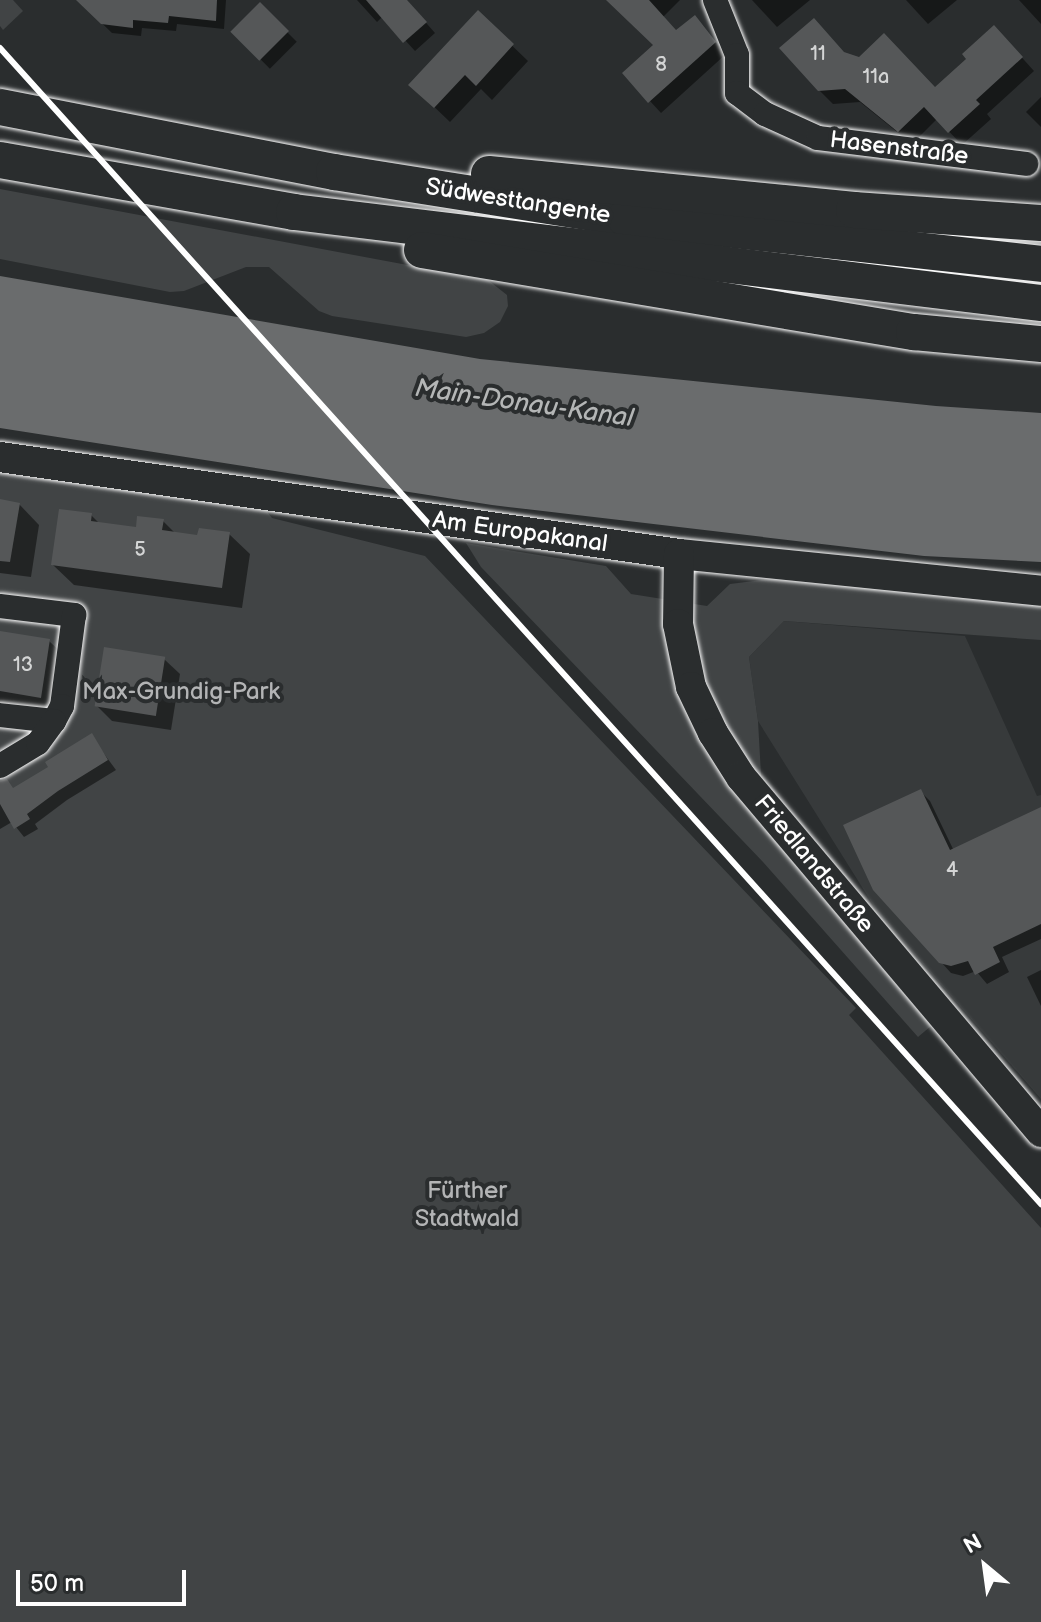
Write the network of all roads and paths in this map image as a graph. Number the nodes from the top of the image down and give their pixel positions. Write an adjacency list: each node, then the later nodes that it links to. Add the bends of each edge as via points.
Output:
1 (715, 0): 4 (street, Hasenstraße, via 737,55 737,93 765,114 818,138)
2 (0, 107): 5 (highway, Südwesttangente)
3 (0, 160): 6 (highway, Südwesttangente)
4 (1026, 164)
5 (334, 172): 7 (highway, via 483,173); 8 (highway, Südwesttangente, via 625,218)
6 (294, 212): 9 (highway, Südwesttangente); 10 (highway, via 358,239 527,269 914,332)
7 (1041, 223)
8 (1041, 264)
9 (1041, 303)
10 (1041, 344)
11 (0, 457): 12 (main road, Am Europakanal)
12 (679, 554): 13 (main road, Am Europakanal); 18 (main road, Friedlandstraße, via 678,624 691,687 713,733 741,777)
13 (1041, 591)
14 (0, 606): 16 (street, via 74,615 62,706)
15 (0, 715): 16 (street)
16 (54, 721): 17 (street, via 38,743)
17 (0, 766)
18 (1041, 1132)

